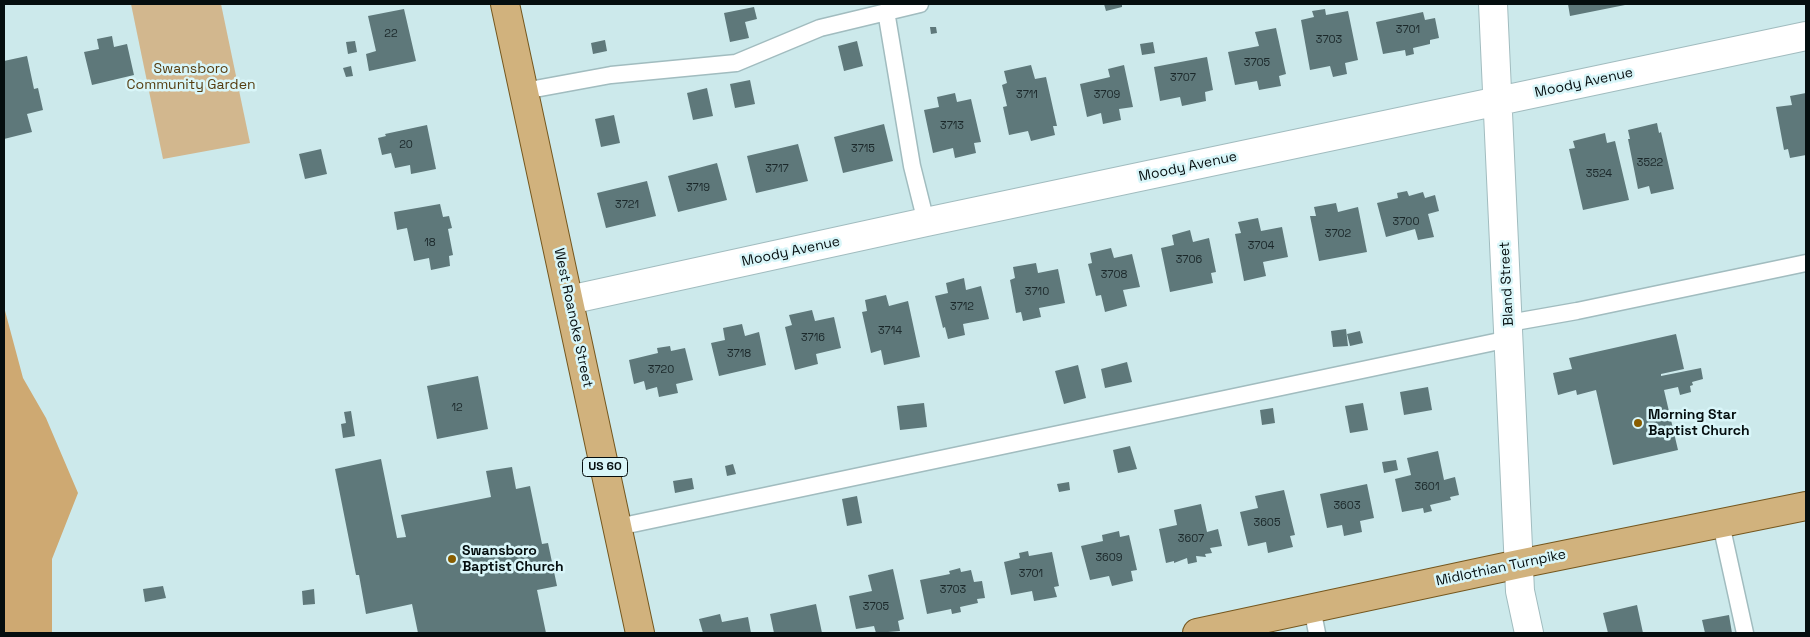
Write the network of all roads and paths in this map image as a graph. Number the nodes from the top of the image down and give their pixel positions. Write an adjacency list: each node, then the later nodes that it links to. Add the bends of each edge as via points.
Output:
1 (505, 4): 6 (main road, West Roanoke Street / US 60)
2 (920, 4): 4 (lane)
3 (1493, 4): 7 (street, Bland Street)
4 (886, 11): 6 (lane, via 820,28 736,63 611,75); 8 (lane, via 912,166)
5 (1806, 36): 7 (street, Moody Avenue)
6 (524, 91): 10 (main road, West Roanoke Street / US 60)
7 (1497, 102): 8 (street, Moody Avenue); 11 (street, Bland Street)
8 (926, 222): 10 (street, Moody Avenue)
9 (1806, 263): 11 (lane, via 1586,309)
10 (569, 300): 14 (main road, West Roanoke Street / US 60)
11 (1509, 331): 14 (lane); 15 (street, Bland Street)
12 (1806, 506): 13 (main road, Midlothian Turnpike)
13 (1721, 524): 15 (main road, Midlothian Turnpike); 20 (lane)
14 (618, 527): 17 (main road, West Roanoke Street / US 60)
15 (1519, 564): 16 (main road, Midlothian Turnpike); 19 (street, Bland Street, via 1520,591)
16 (1314, 620): 18 (main road, Midlothian Turnpike)
17 (640, 633)
18 (1197, 633)
19 (1529, 633)
20 (1745, 633)

